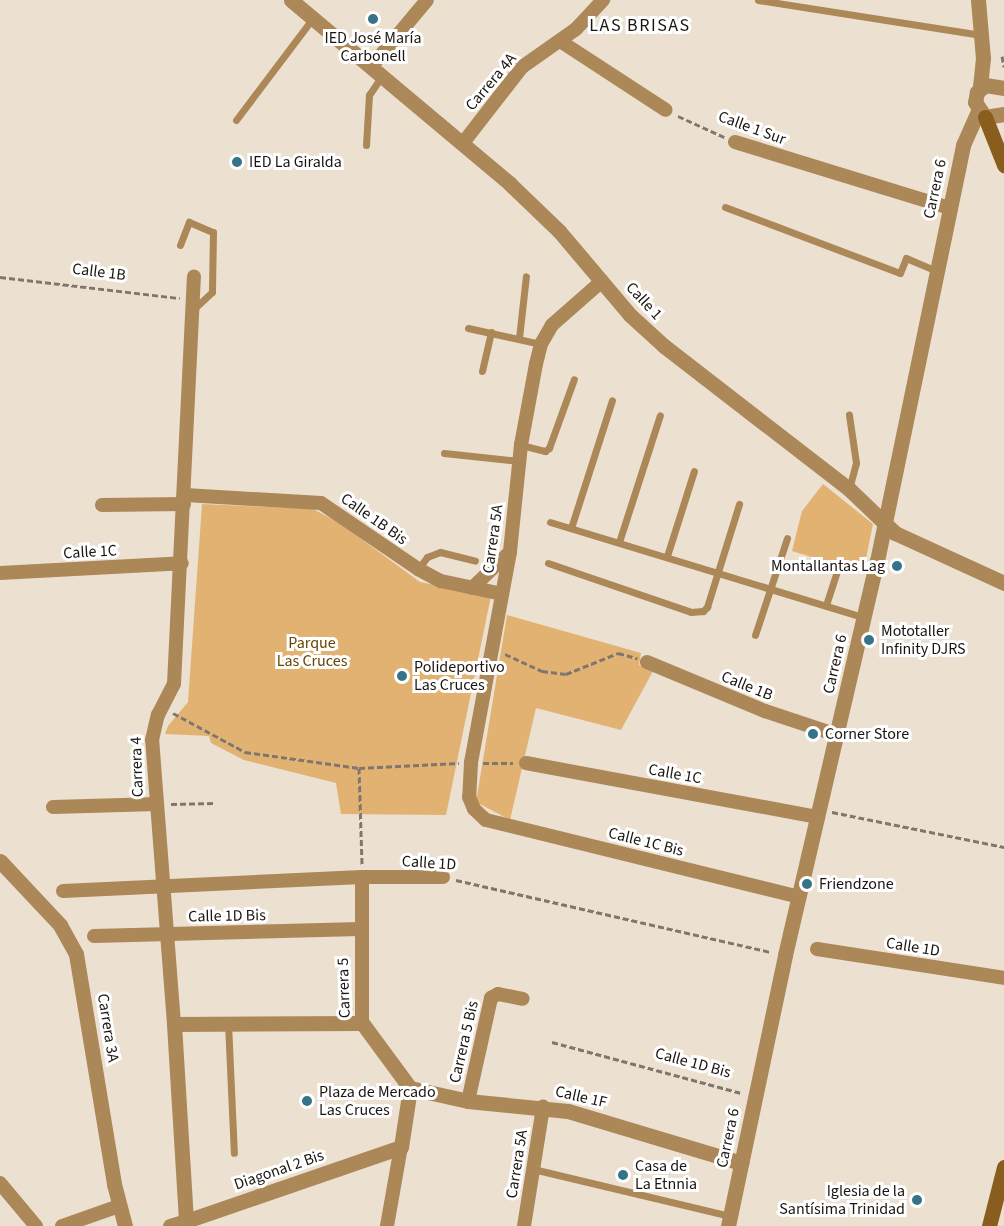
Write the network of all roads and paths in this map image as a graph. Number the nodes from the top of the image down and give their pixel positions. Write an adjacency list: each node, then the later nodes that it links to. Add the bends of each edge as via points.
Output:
1 (291, 0): 6 (street, Calle 1)
2 (427, 0): 12 (street)
3 (603, 0): 8 (street, Carrera 4A)
4 (758, 0): 7 (lane)
5 (978, 0): 7 (street)
6 (313, 18): 12 (street, Calle 1); 17 (lane)
7 (982, 35): 10 (street)
8 (560, 41): 15 (street); 19 (street, Carrera 4A, via 522,67)
9 (1002, 56): 11 (path)
10 (983, 58): 13 (street); 14 (street)
11 (1004, 67)
12 (377, 71): 19 (street, Calle 1); 20 (lane, via 369,95)
13 (1000, 86): 14 (street)
14 (980, 88): 16 (street, via 975,102)
15 (666, 110): 18 (path, Calle 1 Sur)
16 (993, 117): 21 (main road); 23 (street, Carrera 6, via 966,134)
17 (236, 120)
18 (735, 142): 23 (street, Calle 1 Sur)
19 (463, 143): 29 (street, Calle 1, via 559,231)
20 (366, 145)
21 (1004, 165)
22 (725, 207): 25 (lane, via 900,273 906,258)
23 (950, 208): 25 (street, Carrera 6)
24 (180, 245): 30 (lane, via 189,222 213,232 212,292)
25 (936, 271): 49 (street, Carrera 6)
26 (194, 276): 30 (street, Carrera 4)
27 (526, 276): 33 (lane)
28 (0, 277): 30 (path, Calle 1B)
29 (602, 281): 34 (street, Carrera 5A, via 552,325); 44 (street, Calle 1, via 630,315 664,346)
30 (193, 305): 45 (street, Carrera 4)
31 (468, 328): 32 (lane)
32 (491, 332): 33 (lane); 35 (lane)
33 (519, 339): 34 (lane)
34 (541, 344): 40 (street, Carrera 5A)
35 (482, 372)
36 (574, 379): 40 (lane, via 549,448 545,451)
37 (612, 400): 50 (lane)
38 (660, 415): 52 (lane)
39 (849, 415): 44 (lane, via 856,463)
40 (521, 445): 42 (street, Carrera 5A)
41 (444, 453): 42 (lane)
42 (519, 461): 53 (street, Carrera 5A)
43 (694, 471): 54 (lane)
44 (849, 489): 49 (street, Calle 1)
45 (185, 499): 47 (street, Calle 1B Bis); 56 (street, Carrera 4); 58 (street, Calle 1B Bis, via 321,503)
46 (739, 504): 59 (lane)
47 (102, 505)
48 (550, 522): 50 (lane)
49 (884, 522): 62 (street, Calle 1, via 911,541); 67 (street, Carrera 6)
50 (571, 528): 52 (lane)
51 (788, 538): 63 (lane)
52 (619, 542): 54 (lane)
53 (510, 552): 64 (street); 65 (street, Carrera 5A)
54 (667, 556): 59 (lane)
55 (475, 561): 58 (lane, via 440,552 427,557)
56 (182, 563): 61 (street, Calle 1C); 71 (street, Carrera 4, via 174,684)
57 (548, 563): 59 (lane, via 692,612 707,607)
58 (418, 569): 64 (street, Calle 1B Bis, via 441,581)
59 (718, 571): 63 (lane)
60 (837, 571): 66 (lane)
61 (0, 573)
62 (1004, 583)
63 (770, 586): 66 (lane); 68 (lane)
64 (472, 588): 65 (street, Calle 1B Bis)
65 (502, 594): 69 (street, Carrera 5A)
66 (826, 605): 67 (lane)
67 (864, 617): 72 (street, Carrera 6)
68 (755, 635)
69 (492, 647): 70 (path, via 542,671 566,674 618,653); 73 (street, Carrera 5A)
70 (647, 662): 72 (street, Calle 1B, via 765,711)
71 (164, 708): 75 (path, via 245,752); 77 (street, Carrera 4, via 155,723 152,740)
72 (837, 735): 79 (street, Carrera 6)
73 (471, 763): 74 (path); 75 (path); 80 (street, Carrera 5A, via 469,797 474,809)
74 (526, 763): 79 (street, Calle 1C)
75 (359, 768): 83 (path)
76 (214, 803): 77 (path)
77 (157, 804): 78 (street); 85 (street, Carrera 4)
78 (53, 807)
79 (819, 813): 81 (path); 87 (street, Carrera 6)
80 (486, 820): 87 (street, Calle 1C Bis)
81 (1004, 847)
82 (0, 861): 109 (street, Carrera 3A, via 60,926 76,954)
83 (362, 877): 84 (street, Calle 1D); 85 (street, Calle 1D); 88 (street, Carrera 5)
84 (443, 877): 92 (path, Calle 1D)
85 (163, 889): 86 (street, Calle 1D); 89 (street, Carrera 4)
86 (63, 891)
87 (799, 897): 92 (street, Carrera 6)
88 (360, 929): 89 (street, Calle 1D Bis); 97 (street, Carrera 5)
89 (166, 934): 90 (street, Calle 1D Bis); 95 (street, Carrera 4)
90 (94, 936)
91 (817, 950): 93 (street, Calle 1D)
92 (785, 955): 100 (street, Carrera 6)
93 (1004, 978)
94 (523, 999): 101 (street, Carrera 5 Bis, via 498,994 491,998)
95 (174, 1023): 96 (street); 111 (street, Carrera 4)
96 (228, 1023): 97 (street); 104 (lane)
97 (362, 1023): 99 (street, Carrera 5)
98 (552, 1042): 100 (path, Calle 1D Bis)
99 (410, 1088): 101 (street, Calle 1F); 103 (street)
100 (755, 1096): 105 (street, Carrera 6)
101 (468, 1101): 102 (street, Calle 1F)
102 (543, 1107): 105 (street, Calle 1F, via 594,1117); 107 (street, Carrera 5A)
103 (401, 1147): 111 (street, Diagonal 2 Bis); 116 (street)
104 (234, 1153)
105 (741, 1164): 110 (street, Carrera 6)
106 (1004, 1167): 118 (main road)
107 (533, 1169): 110 (lane); 117 (street, Carrera 5A)
108 (0, 1183): 112 (street)
109 (119, 1206): 113 (street); 114 (street, Carrera 3A)
110 (729, 1221)
111 (186, 1223): 115 (street, Diagonal 2 Bis)
112 (36, 1226)
113 (62, 1226)
114 (125, 1226)
115 (170, 1226)
116 (387, 1226)
117 (524, 1226)
118 (989, 1226)

